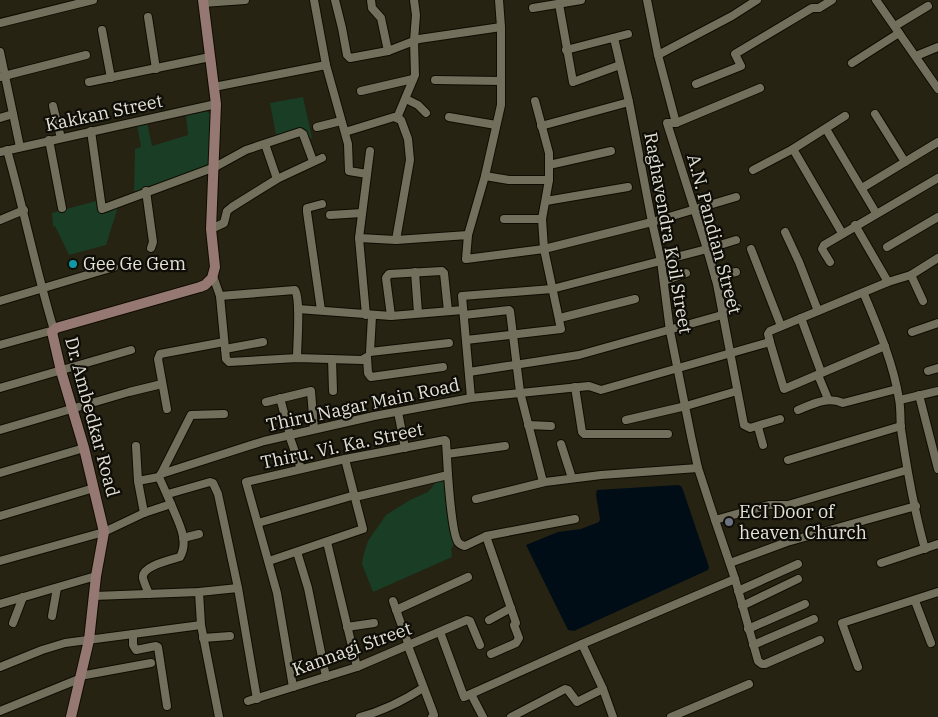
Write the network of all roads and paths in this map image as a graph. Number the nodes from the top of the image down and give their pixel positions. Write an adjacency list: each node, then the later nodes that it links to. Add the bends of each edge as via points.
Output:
1 (93, 0): 18 (street)
2 (245, 0): 12 (street)
3 (314, 0): 34 (street)
4 (335, 0): 27 (street, via 348,57)
5 (371, 0): 27 (street, via 372,8 380,18)
6 (414, 0): 24 (street)
7 (499, 0): 19 (street)
8 (580, 0): 14 (street)
9 (647, 0): 30 (street)
10 (832, 0): 43 (street, via 819,8 812,8 735,54 741,66)
11 (876, 0): 21 (street)
12 (203, 1): 32 (street)
13 (751, 1): 30 (street, via 732,16)
14 (559, 4): 16 (street); 26 (street)
15 (928, 6): 21 (street)
16 (533, 8)
17 (148, 17): 36 (street)
18 (0, 23)
19 (501, 27): 24 (street); 41 (street)
20 (102, 30): 38 (street)
21 (897, 30): 31 (street); 33 (street)
22 (628, 34): 23 (street)
23 (614, 38): 26 (street); 35 (street, Raghavendra Koil Street)
24 (414, 41): 27 (street); 39 (street)
25 (938, 46): 31 (street)
26 (566, 50): 35 (street, via 572,82)
27 (388, 51)
28 (0, 52): 37 (street)
29 (86, 55): 37 (street)
30 (658, 55): 61 (street)
31 (916, 56): 46 (street)
32 (210, 57): 36 (street); 44 (street)
33 (852, 63)
34 (326, 65): 44 (street); 60 (street)
35 (620, 65): 50 (street, Raghavendra Koil Street)
36 (156, 69): 38 (street)
37 (2, 77): 54 (street)
38 (110, 78): 42 (street)
39 (413, 79): 47 (street); 48 (street)
40 (435, 80): 41 (street)
41 (501, 81): 62 (street, via 501,105)
42 (89, 82)
43 (696, 84)
44 (214, 87): 51 (street)
45 (760, 88): 61 (street)
46 (938, 89)
47 (361, 91)
48 (406, 99): 53 (street); 59 (street)
49 (535, 101): 63 (street)
50 (629, 102): 63 (street); 104 (street, Raghavendra Koil Street)
51 (216, 104): 66 (street, Kakkan Street); 81 (street)
52 (53, 106): 68 (street)
53 (426, 113)
54 (13, 114): 58 (street); 72 (street)
55 (875, 114): 79 (street)
56 (845, 116): 65 (street)
57 (449, 117): 62 (street)
58 (0, 118)
59 (397, 118): 67 (street); 111 (street, via 401,120 408,139 410,160)
60 (341, 121): 64 (street); 67 (street)
61 (676, 123): 95 (street, A.N. Pandian Street, via 667,123)
62 (496, 125): 84 (street)
63 (541, 126): 80 (street)
64 (317, 127)
65 (826, 129): 73 (street); 89 (street)
66 (92, 130): 68 (street, Kakkan Street); 90 (street, via 102,209)
67 (345, 132): 83 (street, via 349,171)
68 (61, 138): 69 (street, Kakkan Street)
69 (49, 140): 72 (street, Kakkan Street); 94 (street)
70 (938, 142): 79 (street)
71 (265, 144): 78 (street, via 302,132); 81 (street); 86 (street)
72 (20, 147): 74 (street, Kakkan Street)
73 (793, 149): 82 (street); 108 (street)
74 (4, 151): 96 (street)
75 (370, 151): 83 (street)
76 (610, 151): 80 (street)
77 (322, 158): 78 (street)
78 (313, 161): 86 (street)
79 (905, 162): 89 (street)
80 (549, 165): 87 (street)
81 (215, 167): 90 (street); 106 (street)
82 (752, 170)
83 (367, 174): 97 (street)
84 (485, 176): 87 (street); 109 (street)
85 (938, 178): 98 (street)
86 (277, 179): 106 (street, via 227,211 224,223)
87 (549, 180): 92 (street)
88 (628, 187): 92 (street)
89 (862, 188): 98 (street)
90 (146, 191): 114 (street, via 153,242)
91 (736, 197): 95 (street)
92 (546, 201): 102 (street)
93 (322, 204): 139 (street, via 311,206 307,212)
94 (62, 208)
95 (695, 209): 104 (street); 116 (street, A.N. Pandian Street)
96 (24, 210): 103 (street); 130 (street)
97 (362, 212): 99 (street); 110 (street)
98 (876, 213): 105 (street)
99 (330, 215)
100 (938, 217): 113 (street)
101 (504, 219): 102 (street)
102 (542, 219): 115 (street)
103 (0, 220)
104 (652, 222): 115 (street); 118 (street, Raghavendra Koil Street)
105 (855, 225): 108 (street); 129 (street)
106 (212, 229): 126 (street)
107 (785, 232): 141 (street)
108 (842, 233): 119 (street, via 822,246)
109 (468, 235): 111 (street); 115 (street, via 466,260)
110 (358, 238): 111 (street); 145 (street)
111 (396, 240)
112 (736, 240): 116 (street)
113 (887, 247)
114 (151, 248)
115 (544, 249): 131 (street)
116 (707, 249): 118 (street); 127 (street, A.N. Pandian Street)
117 (751, 249): 150 (street)
118 (661, 261): 128 (street, Raghavendra Koil Street); 131 (street)
119 (830, 262)
120 (936, 262): 125 (street)
121 (114, 267): 130 (street)
122 (415, 272): 140 (street, via 444,273); 142 (street); 146 (street, via 387,275)
123 (736, 272): 127 (street)
124 (686, 273): 128 (street)
125 (911, 275): 129 (street); 136 (street)
126 (213, 276): 133 (street); 151 (street, Dr. Ambedkar Road, via 200,287)
127 (714, 277): 144 (street, A.N. Pandian Street)
128 (664, 281): 152 (street, Raghavendra Koil Street)
129 (888, 282): 132 (street)
130 (41, 289): 135 (street); 151 (street)
131 (552, 289): 143 (street, via 462,296); 147 (street)
132 (864, 294): 141 (street); 161 (street)
133 (220, 296): 138 (street, via 295,290); 160 (street)
134 (635, 299): 147 (street)
135 (0, 301)
136 (923, 301)
137 (738, 308): 144 (street)
138 (298, 309): 139 (street); 164 (street)
139 (322, 310): 145 (street)
140 (448, 311): 142 (street); 143 (street)
141 (818, 311): 148 (street)
142 (418, 313): 146 (street)
143 (464, 313): 154 (street, via 510,310); 156 (street)
144 (722, 314): 152 (street); 163 (street, A.N. Pandian Street)
145 (369, 316): 146 (street); 158 (street, via 370,352)
146 (391, 316)
147 (560, 318): 154 (street, via 561,329)
148 (801, 318): 150 (street); 173 (street)
149 (938, 324): 153 (street)
150 (780, 326): 155 (street, via 769,333)
151 (54, 330): 159 (street); 170 (street, Dr. Ambedkar Road)
152 (670, 331): 166 (street, via 579,356); 168 (street, Raghavendra Koil Street)
153 (912, 332)
154 (513, 334): 156 (street); 166 (street)
155 (769, 339): 163 (street, Thiru Nagar Main Road, via 770,342); 173 (street, via 784,388)
156 (466, 340): 172 (street)
157 (263, 342): 160 (street)
158 (449, 343)
159 (0, 345)
160 (225, 346): 164 (street, via 229,362); 174 (street, via 160,354)
161 (885, 346): 173 (street); 177 (street)
162 (131, 350): 170 (street)
163 (730, 353): 168 (street, Thiru Nagar Main Road); 179 (street, A.N. Pandian Street)
164 (297, 358): 165 (street)
165 (332, 359): 167 (street, via 362,360 367,357 371,377); 178 (street)
166 (517, 365): 172 (street); 181 (street)
167 (443, 367)
168 (677, 368): 175 (street, Thiru Nagar Main Road, via 601,390 589,386); 188 (street, Raghavendra Koil Street)
169 (938, 368): 171 (street)
170 (62, 371): 176 (street); 189 (street, Dr. Ambedkar Road)
171 (928, 371)
172 (469, 372): 184 (street)
173 (819, 374): 185 (street)
174 (162, 384): 189 (street); 190 (street)
175 (575, 387): 181 (street, Thiru Nagar Main Road); 202 (street, via 584,434)
176 (0, 388)
177 (897, 389): 185 (street, via 843,403); 186 (street)
178 (333, 391)
179 (737, 391): 188 (street); 199 (street, A.N. Pandian Street, via 744,426)
180 (938, 391): 182 (street)
181 (520, 392): 184 (street, Thiru Nagar Main Road); 196 (street)
182 (919, 395): 186 (street); 215 (street)
183 (280, 398): 187 (street); 200 (street, via 311,391); 203 (street)
184 (471, 398): 192 (street, Thiru Nagar Main Road)
185 (828, 400): 191 (street)
186 (900, 400): 198 (street)
187 (266, 402)
188 (686, 406): 195 (street); 213 (street, Raghavendra Koil Street)
189 (73, 409): 201 (street); 208 (street, Dr. Ambedkar Road)
190 (167, 409)
191 (798, 410)
192 (398, 412): 200 (street, Thiru Nagar Main Road); 209 (street)
193 (224, 414): 218 (street, via 191,415)
194 (780, 419): 199 (street)
195 (626, 420)
196 (528, 424): 197 (street); 222 (street)
197 (551, 426)
198 (901, 426): 212 (street); 216 (street)
199 (758, 427): 205 (street)
200 (314, 429): 203 (street, Thiru Nagar Main Road)
201 (0, 430)
202 (668, 434)
203 (290, 435): 214 (street); 218 (street, Thiru Nagar Main Road)
204 (561, 444): 220 (street)
205 (764, 445)
206 (136, 446): 221 (street)
207 (505, 446): 210 (street)
208 (84, 448): 217 (street); 223 (street, Dr. Ambedkar Road)
209 (404, 448): 210 (street, Thiru. Vi. Ka. Street, via 445,440); 211 (street, Thiru. Vi. Ka. Street)
210 (447, 454): 219 (street)
211 (345, 459): 214 (street, Thiru. Vi. Ka. Street); 225 (street)
212 (788, 460)
213 (698, 468): 220 (street); 232 (street, Raghavendra Koil Street)
214 (301, 469): 233 (street, Thiru. Vi. Ka. Street, via 246,482)
215 (938, 469)
216 (907, 470): 228 (street); 232 (street, via 788,505 769,505)
217 (0, 473)
218 (160, 475): 221 (street, Thiru Nagar Main Road); 224 (street)
219 (448, 475): 225 (street); 236 (street, via 456,540 464,546)
220 (572, 478): 222 (street)
221 (138, 482): 229 (street)
222 (543, 482): 226 (street)
223 (94, 488): 230 (street); 234 (street, Dr. Ambedkar Road)
224 (168, 494): 227 (street); 252 (street, via 207,482 213,484 218,494)
225 (355, 496): 233 (street); 238 (street, via 363,529)
226 (476, 499)
227 (171, 504): 229 (street); 237 (street)
228 (916, 506): 240 (street, via 915,515); 244 (street, via 787,542)
229 (144, 513): 234 (street)
230 (0, 516)
231 (575, 519): 236 (street)
232 (715, 520): 244 (street, Raghavendra Koil Street)
233 (258, 522): 243 (street)
234 (104, 532): 242 (street); 247 (street, Dr. Ambedkar Road)
235 (199, 534): 237 (street)
236 (486, 536): 264 (street)
237 (183, 538): 256 (street, via 180,557 144,571)
238 (327, 542): 241 (street); 272 (street)
239 (938, 544): 240 (street)
240 (925, 549): 245 (street)
241 (297, 552): 243 (street); 290 (street, via 308,588)
242 (0, 561)
243 (269, 561): 293 (street)
244 (730, 563): 249 (street, Raghavendra Koil Street)
245 (881, 563)
246 (798, 564): 253 (street)
247 (96, 576): 251 (street); 257 (street, Dr. Ambedkar Road)
248 (468, 577): 265 (street)
249 (735, 579): 253 (street, Raghavendra Koil Street); 280 (street)
250 (798, 579): 263 (street)
251 (57, 588): 258 (street); 266 (street)
252 (238, 588): 254 (street); 297 (street)
253 (738, 591): 263 (street, Raghavendra Koil Street)
254 (199, 592): 256 (street); 271 (street)
255 (938, 592): 260 (street)
256 (149, 594): 257 (street)
257 (94, 596): 278 (street, Dr. Ambedkar Road)
258 (23, 597): 261 (street); 269 (street)
259 (393, 601): 265 (street)
260 (915, 601): 281 (street); 289 (street, via 842,623)
261 (0, 603)
262 (805, 604): 273 (street)
263 (742, 606): 273 (street, Raghavendra Koil Street)
264 (511, 608): 268 (street); 285 (street, via 518,641)
265 (396, 610): 284 (street)
266 (52, 616)
267 (814, 619): 283 (street)
268 (489, 620)
269 (14, 623)
270 (374, 623): 272 (street)
271 (201, 625): 275 (street); 277 (street)
272 (347, 627): 288 (street)
273 (748, 629): 283 (street, Raghavendra Koil Street)
274 (440, 632): 282 (street, Kannagi Street, via 465,620 470,621); 284 (street, Kannagi Street); 296 (street, via 464,697)
275 (133, 634): 278 (street); 299 (street, via 136,650 158,647)
276 (230, 636): 277 (street)
277 (203, 638): 304 (street)
278 (89, 640): 287 (street, via 65,643); 291 (street, Dr. Ambedkar Road)
279 (820, 640): 283 (street, via 762,664)
280 (582, 644): 295 (street); 296 (street)
281 (931, 644)
282 (480, 645)
283 (752, 645)
284 (409, 646): 288 (street, Kannagi Street); 294 (street)
285 (491, 654)
286 (151, 663): 291 (street)
287 (0, 667)
288 (357, 667): 290 (street, Kannagi Street)
289 (858, 667)
290 (326, 677): 293 (street, Kannagi Street)
291 (80, 678): 301 (street); 303 (street, Dr. Ambedkar Road)
292 (750, 684): 310 (street)
293 (293, 687): 297 (street, Kannagi Street)
294 (423, 688): 300 (street); 302 (street)
295 (603, 689): 308 (street, via 577,702 567,689); 309 (street)
296 (471, 694): 307 (street)
297 (257, 698): 298 (street, Kannagi Street)
298 (248, 701)
299 (166, 706)
300 (389, 708): 305 (street); 306 (street)
301 (0, 711)
302 (433, 714)
303 (71, 717)
304 (219, 717)
305 (360, 717)
306 (391, 717)
307 (483, 717)
308 (511, 717)
309 (613, 717)
310 (671, 717)

